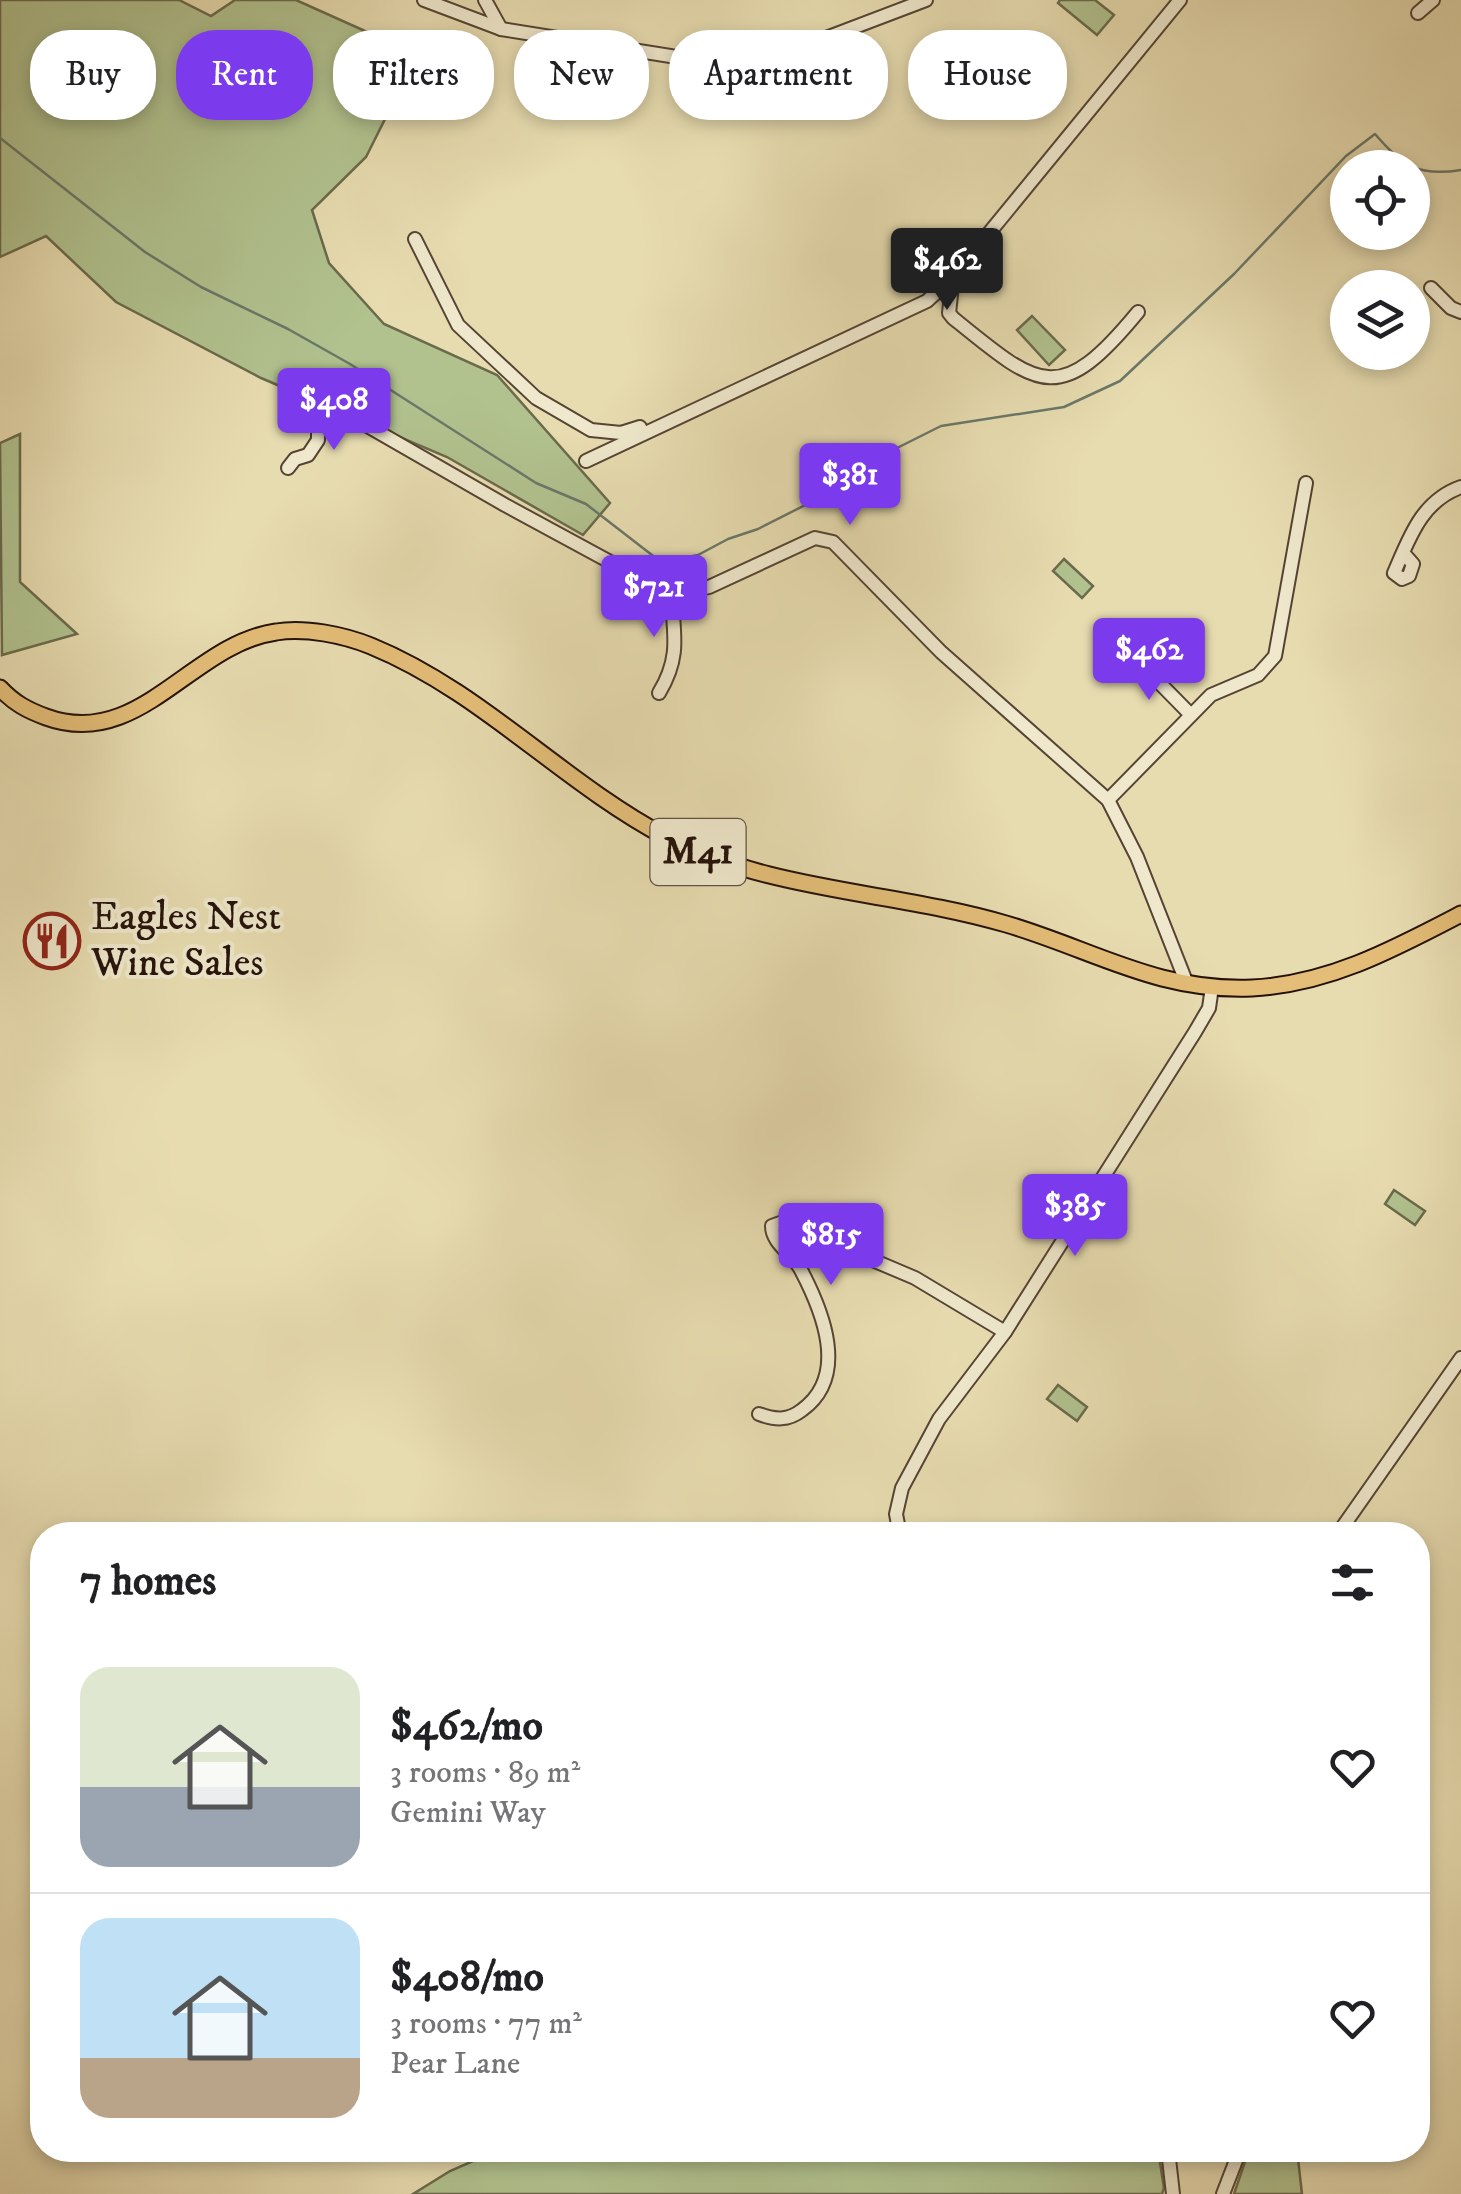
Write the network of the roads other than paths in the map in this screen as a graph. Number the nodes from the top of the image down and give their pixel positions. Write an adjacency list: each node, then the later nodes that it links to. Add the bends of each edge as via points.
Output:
1 (424, 0): 7 (street)
2 (485, 0): 7 (street)
3 (926, 0): 7 (street, via 797,49 724,61)
4 (1180, 0): 9 (street)
5 (1433, 0): 6 (street)
6 (1418, 13)
7 (502, 29)
8 (416, 238): 13 (street, via 458,325 536,398 582,427 629,431)
9 (953, 277): 11 (street, via 953,318 1037,376 1061,378 1086,364); 13 (street, via 922,305)
10 (1431, 288): 12 (street)
11 (1138, 312)
12 (1461, 312)
13 (751, 382): 14 (street)
14 (586, 460)
15 (288, 468): 19 (street, via 318,440 326,401)
16 (1306, 484): 23 (street, via 1275,656 1258,675 1211,694)
17 (1461, 487): 18 (street, via 1424,512)
18 (1405, 556)
19 (671, 593): 22 (street, via 676,656); 24 (street, via 709,587 809,540 828,540 941,652)
20 (1138, 660): 23 (street)
21 (0, 688): 26 (main road, M41, via 19,706 53,720 104,723 142,708 246,640 278,631 336,637 418,668 623,811 693,850 782,878 1008,924)
22 (659, 693)
23 (1191, 715): 24 (street)
24 (1108, 800): 26 (street)
25 (1461, 914): 27 (main road, M41, via 1320,978)
26 (1187, 984): 27 (main road, M41)
27 (1212, 987): 28 (street, via 1195,1032)
28 (1005, 1332): 30 (street, via 915,1278 777,1222 772,1235 801,1269 831,1359 804,1409 780,1419); 31 (street, via 907,1473)
29 (1461, 1358): 32 (street)
30 (759, 1414)
31 (898, 1522)
32 (1346, 1522)
33 (1169, 2162): 35 (street)
34 (1235, 2162): 36 (street)
35 (1173, 2194)
36 (1223, 2194)

